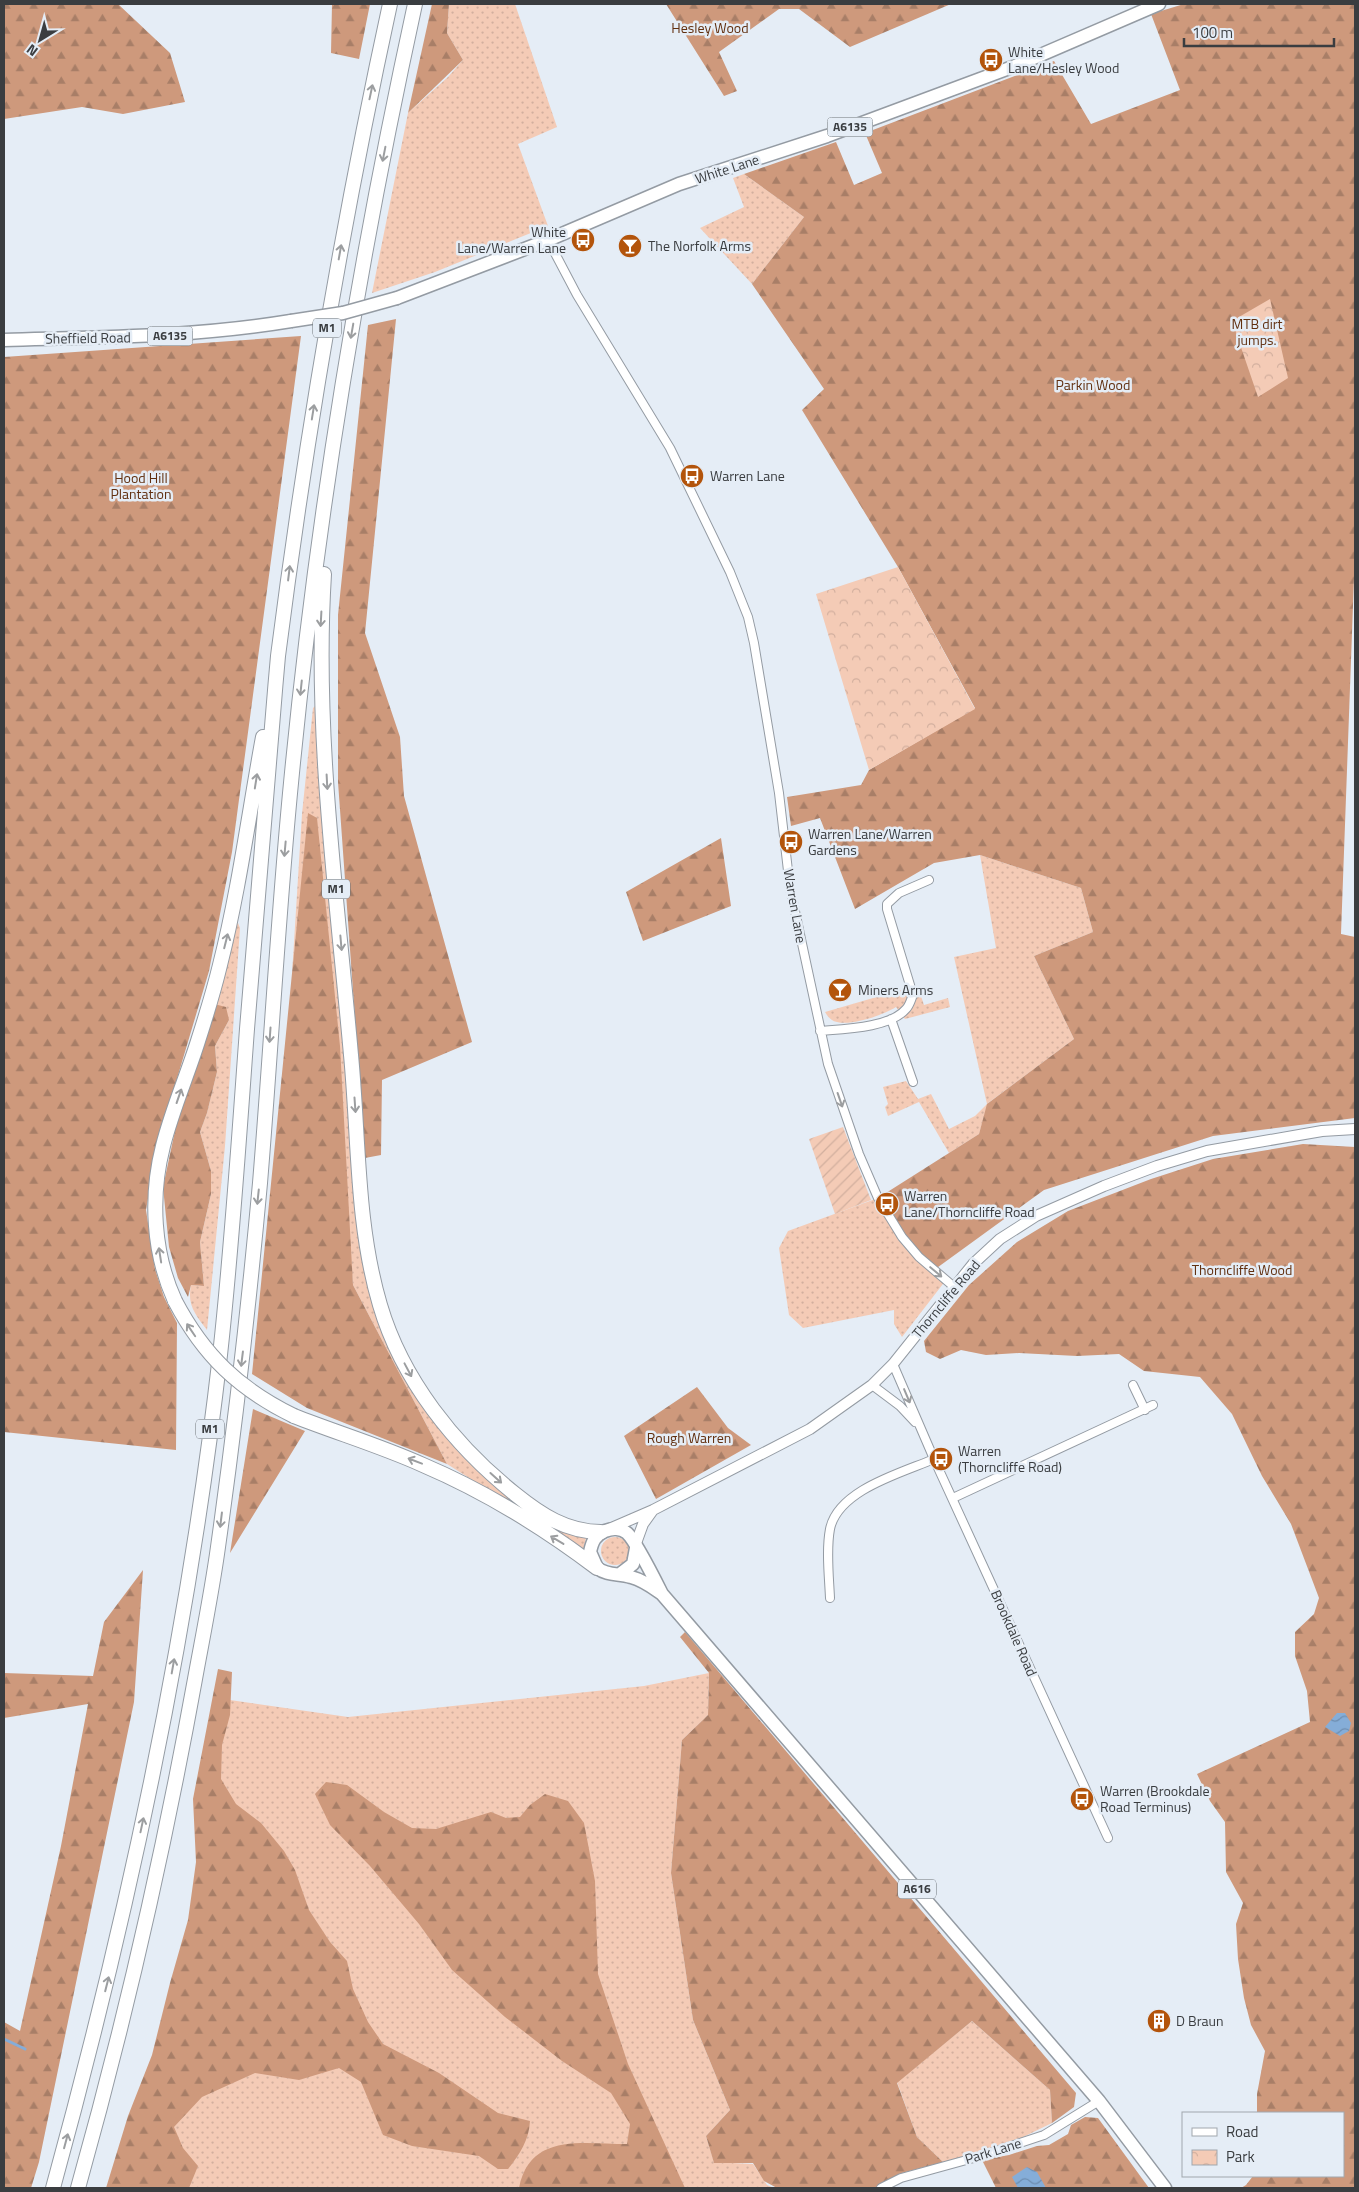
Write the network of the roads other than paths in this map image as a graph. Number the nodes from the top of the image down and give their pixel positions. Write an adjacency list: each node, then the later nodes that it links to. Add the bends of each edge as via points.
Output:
1 (390, 4): 8 (highway, M1, one-way to 1, via 318,375)
2 (415, 4): 7 (highway, M1, one-way to 7, via 376,196)
3 (1159, 4): 4 (main road, White Lane / A6135, via 1015,66 827,136 678,184)
4 (548, 240): 5 (main road, White Lane / A6135, bridge, via 397,298 343,313); 11 (street, Warren Lane, via 577,295 670,448 748,616 779,793 790,888)
5 (291, 321): 6 (main road, Sheffield Road / A6135, via 171,336)
6 (4, 340)
7 (333, 448): 24 (highway, M1, one-way to 24, via 320,629 326,784 352,1061 363,1225 380,1305 395,1346 412,1378 461,1444 504,1485 549,1519 578,1531); 33 (highway, M1, one-way to 33, via 290,786 260,1181 243,1350 217,1552 163,1844)
8 (278, 656): 26 (highway, M1, one-way to 8, bridge, via 489,1498 416,1462 294,1416 260,1398 230,1375 196,1338 166,1283 156,1220 158,1172 230,923); 32 (highway, M1, one-way to 8, via 97,2026 147,1806 172,1675 203,1476 222,1337)
9 (929, 880): 10 (street, via 899,893 887,904 913,995 906,1010)
10 (891, 1020): 11 (street, via 859,1028); 12 (street)
11 (820, 1031): 14 (street, Warren Lane, one-way to 14, via 849,1127 878,1198 902,1237 919,1257)
12 (914, 1082)
13 (1355, 1130): 14 (street, Thorncliffe Road, via 1313,1133 1207,1151 1104,1186 1036,1216 1000,1239)
14 (953, 1286): 15 (street, Thorncliffe Road)
15 (893, 1364): 17 (street, Thorncliffe Road); 20 (street, Brookdale Road, one-way to 20)
16 (1132, 1384): 19 (street)
17 (872, 1385): 20 (street, Brookdale Road, via 900,1406); 23 (street, Thorncliffe Road, via 810,1429)
18 (1153, 1406): 19 (street)
19 (1145, 1410): 22 (street)
20 (920, 1427): 21 (street, Brookdale Road)
21 (934, 1459): 22 (street, Brookdale Road); 29 (street, via 849,1498 841,1506 830,1529)
22 (953, 1498): 30 (street, Brookdale Road)
23 (653, 1510): 24 (street, Thorncliffe Road); 25 (street, via 643,1524)
24 (605, 1531): 25 (main road, A616, via 618,1529 627,1533); 26 (main road, via 595,1538 590,1552)
25 (636, 1547): 27 (main road, via 633,1564); 28 (main road, A616)
26 (597, 1568): 27 (main road, A616, via 610,1575)
27 (620, 1574): 28 (main road, A616, via 641,1580)
28 (662, 1594): 31 (main road, A616)
29 (830, 1598)
30 (1108, 1838)
31 (1099, 2101): 34 (street, Park Lane, via 1044,2135 901,2178); 35 (main road, A616)
32 (53, 2188)
33 (78, 2188)
34 (881, 2188)
35 (1165, 2188)

